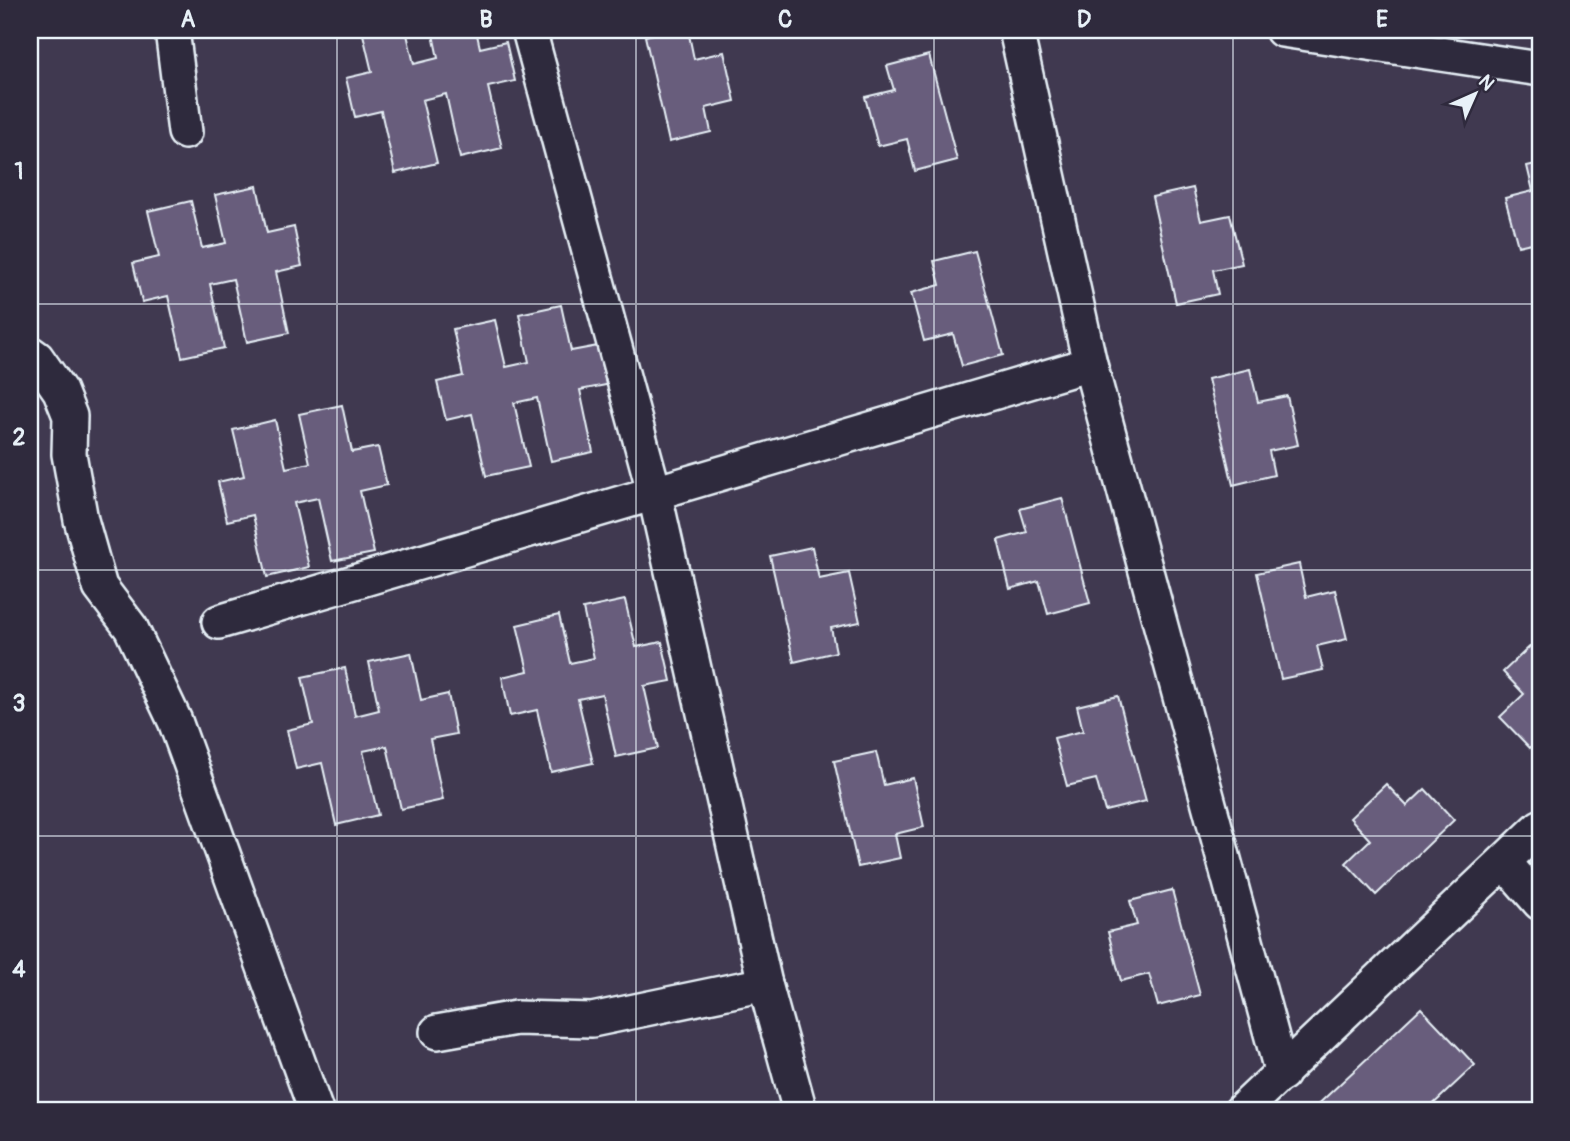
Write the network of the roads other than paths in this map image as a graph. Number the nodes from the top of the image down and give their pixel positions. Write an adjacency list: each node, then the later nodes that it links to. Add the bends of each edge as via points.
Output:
1 (172, 30): 6 (street)
2 (529, 30): 9 (street)
3 (1016, 30): 8 (street)
4 (1282, 30): 5 (street)
5 (1540, 69)
6 (185, 132)
7 (30, 353): 17 (street, via 60,391 70,416 69,454 76,494 100,587 131,628 175,721)
8 (1090, 364): 9 (street); 16 (street)
9 (653, 491): 10 (street); 14 (street)
10 (219, 622)
11 (1540, 827): 12 (street)
12 (1505, 863): 13 (street); 16 (street)
13 (1540, 903)
14 (765, 984): 15 (street, via 592,1020 516,1018); 18 (street)
15 (437, 1032)
16 (1282, 1074): 19 (street)
17 (316, 1111)
18 (800, 1111)
19 (1241, 1111)

